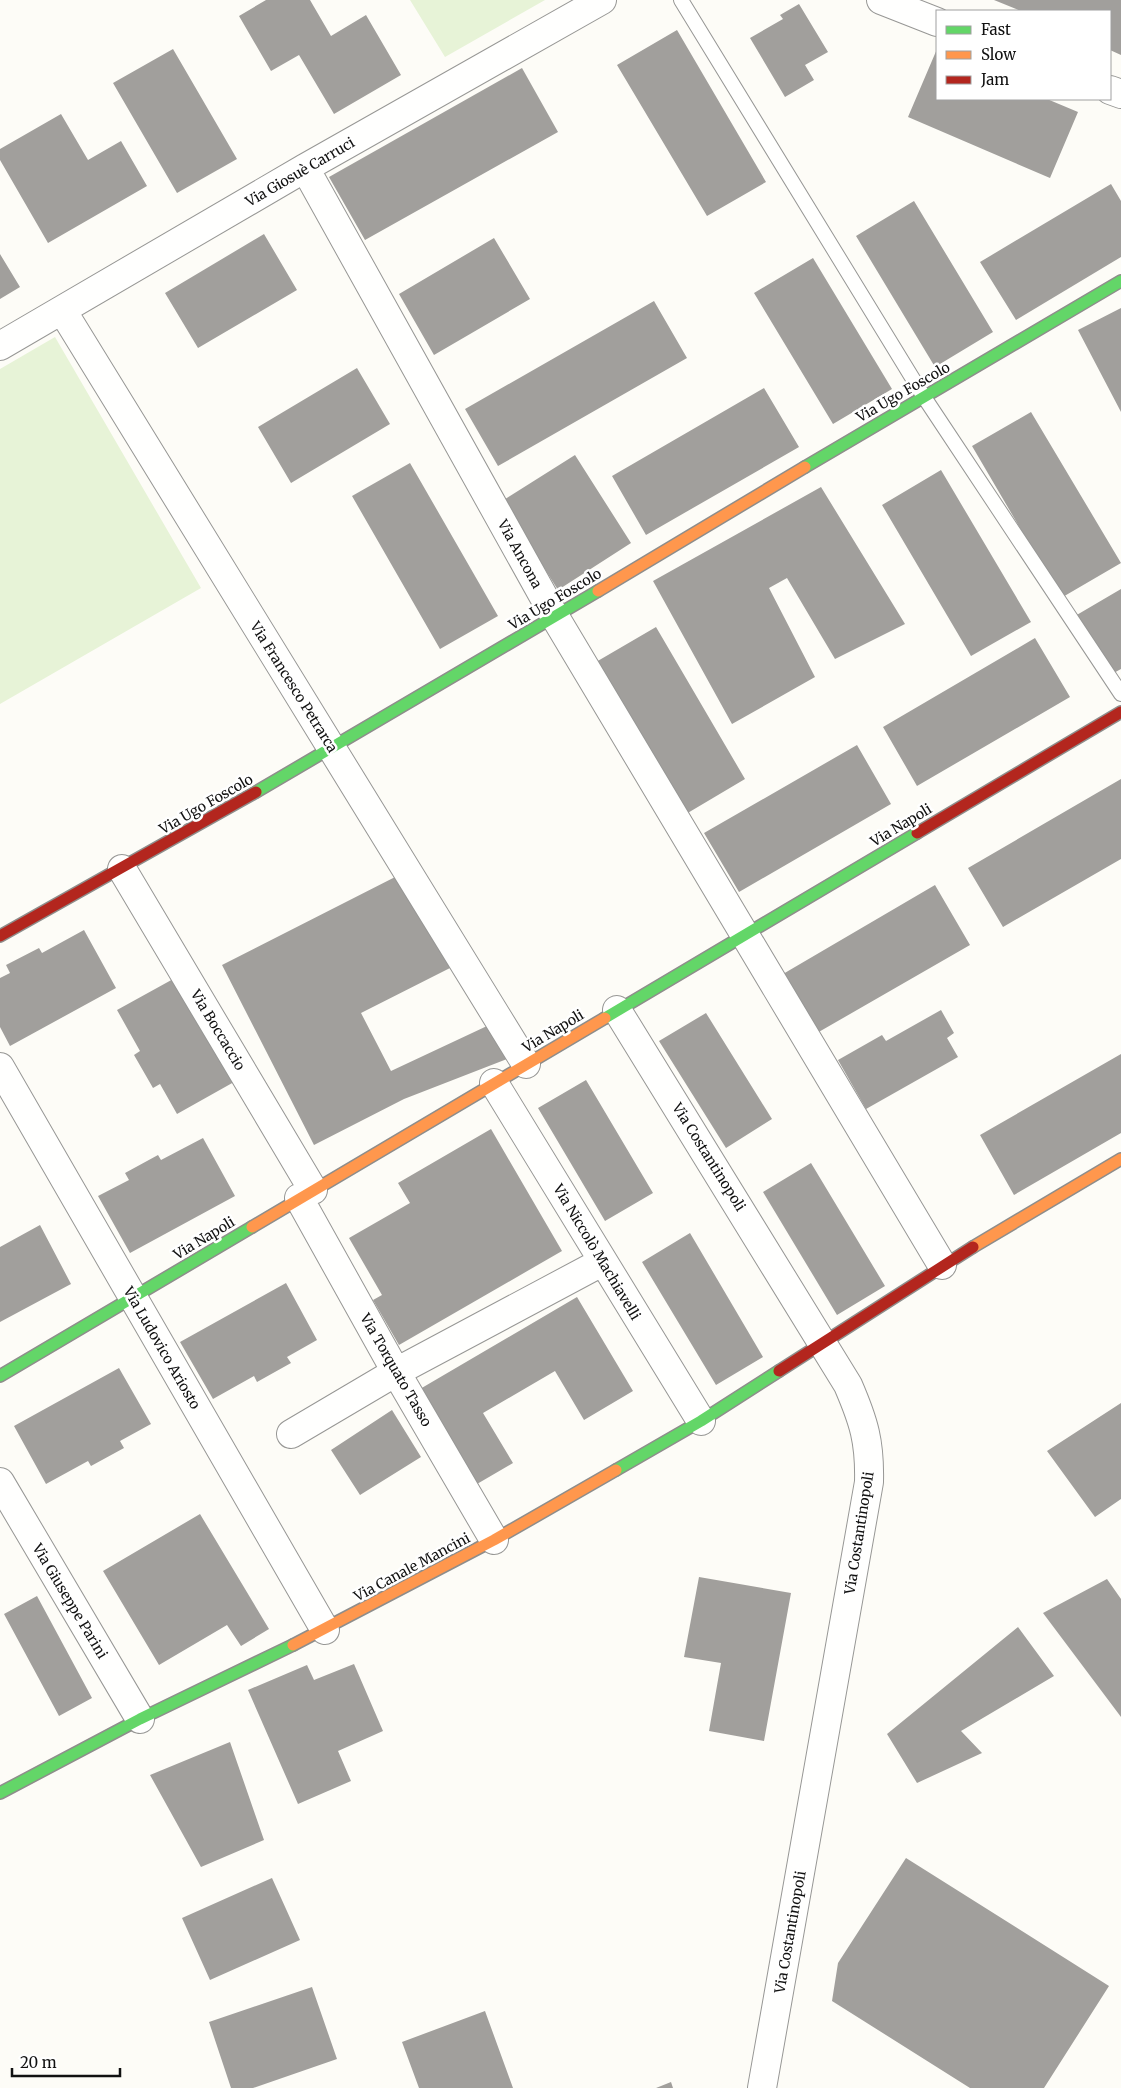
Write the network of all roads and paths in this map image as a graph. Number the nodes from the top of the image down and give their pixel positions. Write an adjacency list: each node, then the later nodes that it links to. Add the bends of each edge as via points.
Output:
1 (602, 0): 5 (street, Via Giosuè Carruci)
2 (682, 0): 9 (lane)
3 (881, 0): 4 (street)
4 (936, 22)
5 (305, 168): 7 (street, Via Giosuè Carruci); 10 (street, Via Ancona)
6 (1121, 281): 9 (street, Via Ugo Foscolo)
7 (62, 310): 8 (street, Via Giosuè Carruci); 13 (street, Via Francesco Petrarca)
8 (0, 346)
9 (924, 397): 10 (street, Via Ugo Foscolo); 11 (lane)
10 (554, 617): 13 (street, Via Ugo Foscolo); 15 (street, Via Ancona)
11 (1121, 694)
12 (1121, 712): 15 (street, Via Napoli)
13 (333, 750): 14 (street, Via Ugo Foscolo); 18 (street, Via Francesco Petrarca)
14 (122, 869): 16 (street, Via Ugo Foscolo); 22 (street, Via Boccaccio)
15 (744, 935): 17 (street, Via Napoli); 24 (street, Via Ancona)
16 (0, 936)
17 (617, 1010): 18 (street, Via Napoli); 26 (street, Via Costantinopoli)
18 (526, 1064): 20 (street, Via Napoli)
19 (0, 1067): 25 (street, Via Ludovico Ariosto)
20 (494, 1083): 22 (street, Via Napoli); 23 (street, Via Niccolò Machiavelli)
21 (1121, 1159): 24 (street, Via Canale Mancini)
22 (306, 1194): 25 (street, Via Napoli); 27 (street, Via Torquato Tasso)
23 (602, 1262): 27 (street); 29 (street, Via Niccolò Machiavelli)
24 (942, 1265): 26 (street, Via Canale Mancini)
25 (133, 1298): 28 (street, Via Napoli); 33 (street, Via Ludovico Ariosto)
26 (823, 1341): 29 (street, Via Canale Mancini); 36 (street, Via Costantinopoli, via 862,1416 870,1453 869,1482)
27 (396, 1372): 30 (street); 32 (street, Via Torquato Tasso)
28 (0, 1376)
29 (701, 1421): 32 (street, Via Canale Mancini)
30 (291, 1434)
31 (0, 1482): 34 (street, Via Giuseppe Parini)
32 (494, 1540): 33 (street, Via Canale Mancini)
33 (325, 1630): 34 (street, Via Canale Mancini)
34 (140, 1719): 35 (street, Via Canale Mancini)
35 (0, 1792)
36 (762, 2088)

